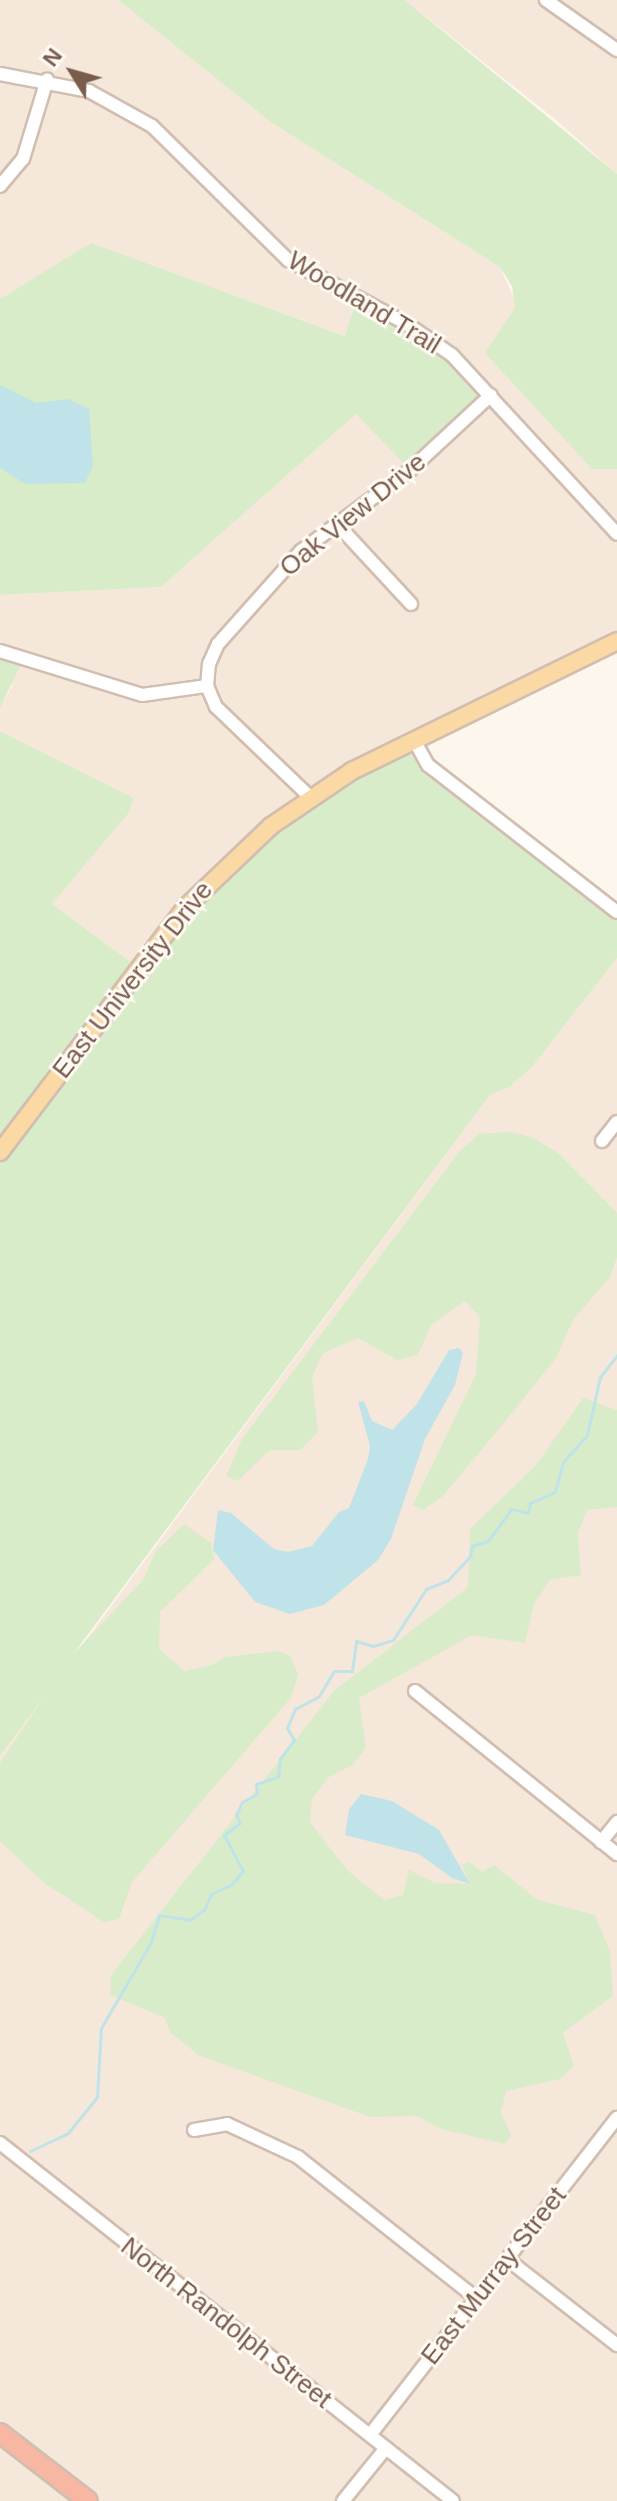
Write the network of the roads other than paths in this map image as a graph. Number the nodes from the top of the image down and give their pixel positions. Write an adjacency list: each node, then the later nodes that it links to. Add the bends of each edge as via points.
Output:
1 (546, 0): 2 (street)
2 (617, 50)
3 (0, 74): 4 (street, Woodland Trail)
4 (47, 80): 5 (street, via 23,159); 6 (street, Woodland Trail, via 103,97 152,126 288,260 423,333)
5 (0, 186)
6 (491, 395): 7 (street, Oak View Drive, via 410,470); 8 (street, Woodland Trail)
7 (337, 524): 9 (street); 12 (street, Oak View Drive, via 288,564 218,644)
8 (616, 529)
9 (411, 604)
10 (617, 641): 13 (main road, East University Drive)
11 (0, 651): 12 (street, via 142,695)
12 (207, 686): 14 (street, via 216,707)
13 (414, 740): 14 (main road, East University Drive); 15 (street, via 428,765)
14 (310, 797): 18 (main road, East University Drive, via 252,841 186,907)
15 (617, 912)
16 (617, 1122): 17 (street)
17 (602, 1141)
18 (0, 1152)
19 (415, 1691): 21 (street)
20 (617, 1822): 21 (street)
21 (601, 1842): 22 (street)
22 (617, 1854)
23 (617, 2118): 26 (street, East Murray Street)
24 (194, 2130): 27 (street, via 227,2124 298,2157)
25 (0, 2143): 30 (street, North Randolph Street)
26 (507, 2259): 27 (street, East Murray Street); 28 (street)
27 (477, 2299): 30 (street, East Murray Street)
28 (617, 2345)
29 (0, 2433): 32 (highway)
30 (370, 2435): 31 (street, North Randolph Street)
31 (386, 2448): 33 (street); 34 (street, North Randolph Street)
32 (88, 2501)
33 (343, 2501)
34 (453, 2501)

